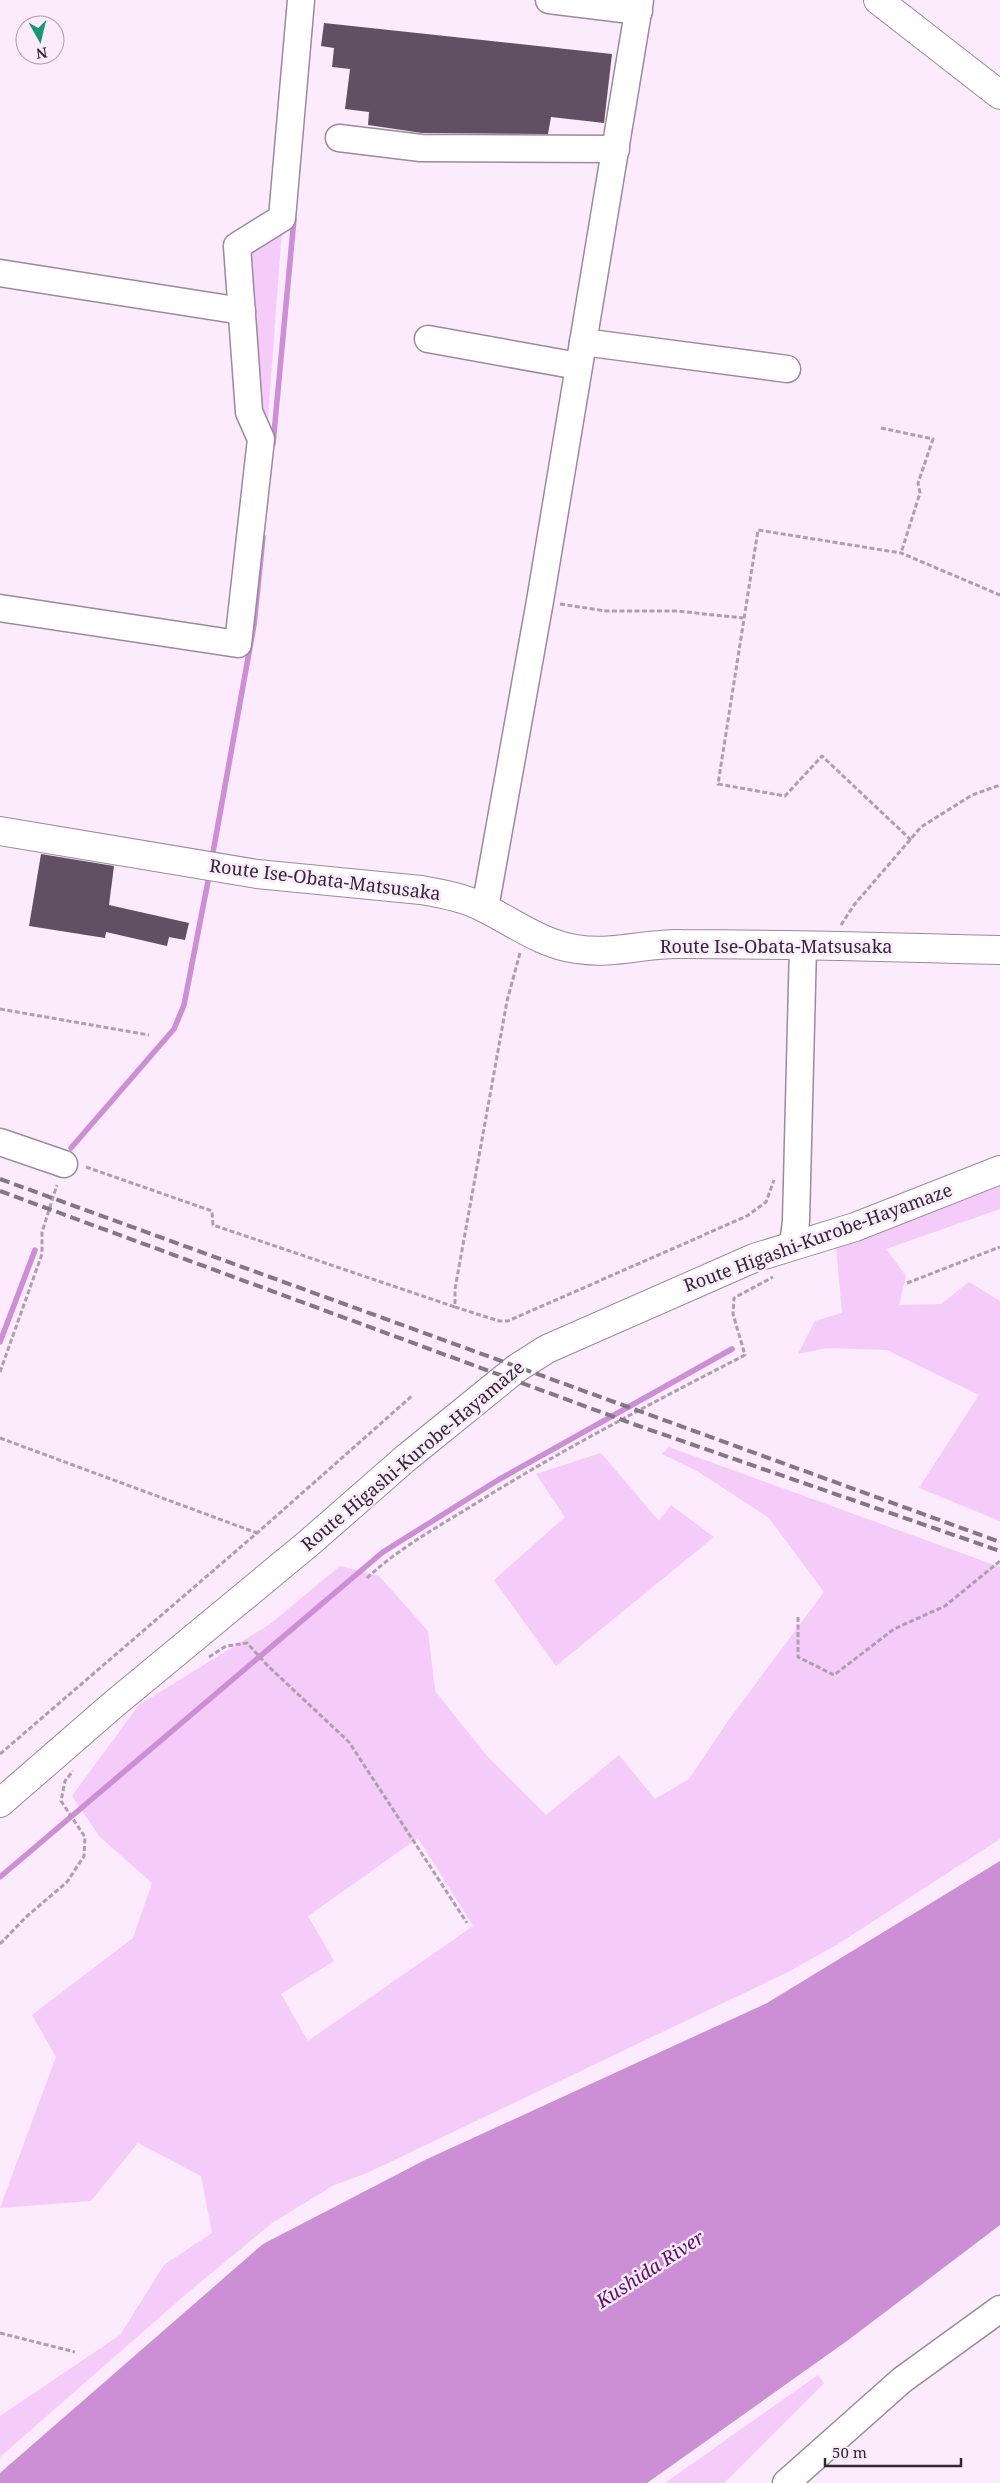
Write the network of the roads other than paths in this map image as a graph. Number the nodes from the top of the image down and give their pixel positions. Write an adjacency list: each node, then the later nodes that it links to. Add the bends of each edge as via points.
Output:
1 (301, 0): 9 (street, via 282,218 237,246)
2 (549, 0): 4 (street)
3 (878, 0): 5 (main road)
4 (640, 5): 7 (street)
5 (1000, 95)
6 (339, 138): 7 (street, via 421,148)
7 (616, 149): 11 (street)
8 (0, 273): 9 (street)
9 (242, 311): 13 (street, via 249,412 261,439 238,644)
10 (428, 338): 11 (street)
11 (581, 354): 12 (street); 15 (street)
12 (787, 368)
13 (0, 608)
14 (0, 831): 15 (main road, Route Ise-Obata-Matsusaka, via 257,874 421,890)
15 (485, 908): 16 (main road, Route Ise-Obata-Matsusaka, via 554,944 600,952 674,944)
16 (803, 946): 17 (main road, Route Ise-Obata-Matsusaka); 21 (street)
17 (1000, 950)
18 (0, 1142): 19 (street)
19 (64, 1164)
20 (1000, 1170): 21 (main road, Route Higashi-Kurobe-Hayamaze, via 855,1227)
21 (793, 1245): 22 (main road, Route Higashi-Kurobe-Hayamaze, via 712,1276 547,1349 517,1368 406,1458)
22 (0, 1803)
23 (1000, 2309): 24 (street, via 902,2380)
24 (786, 2483)

